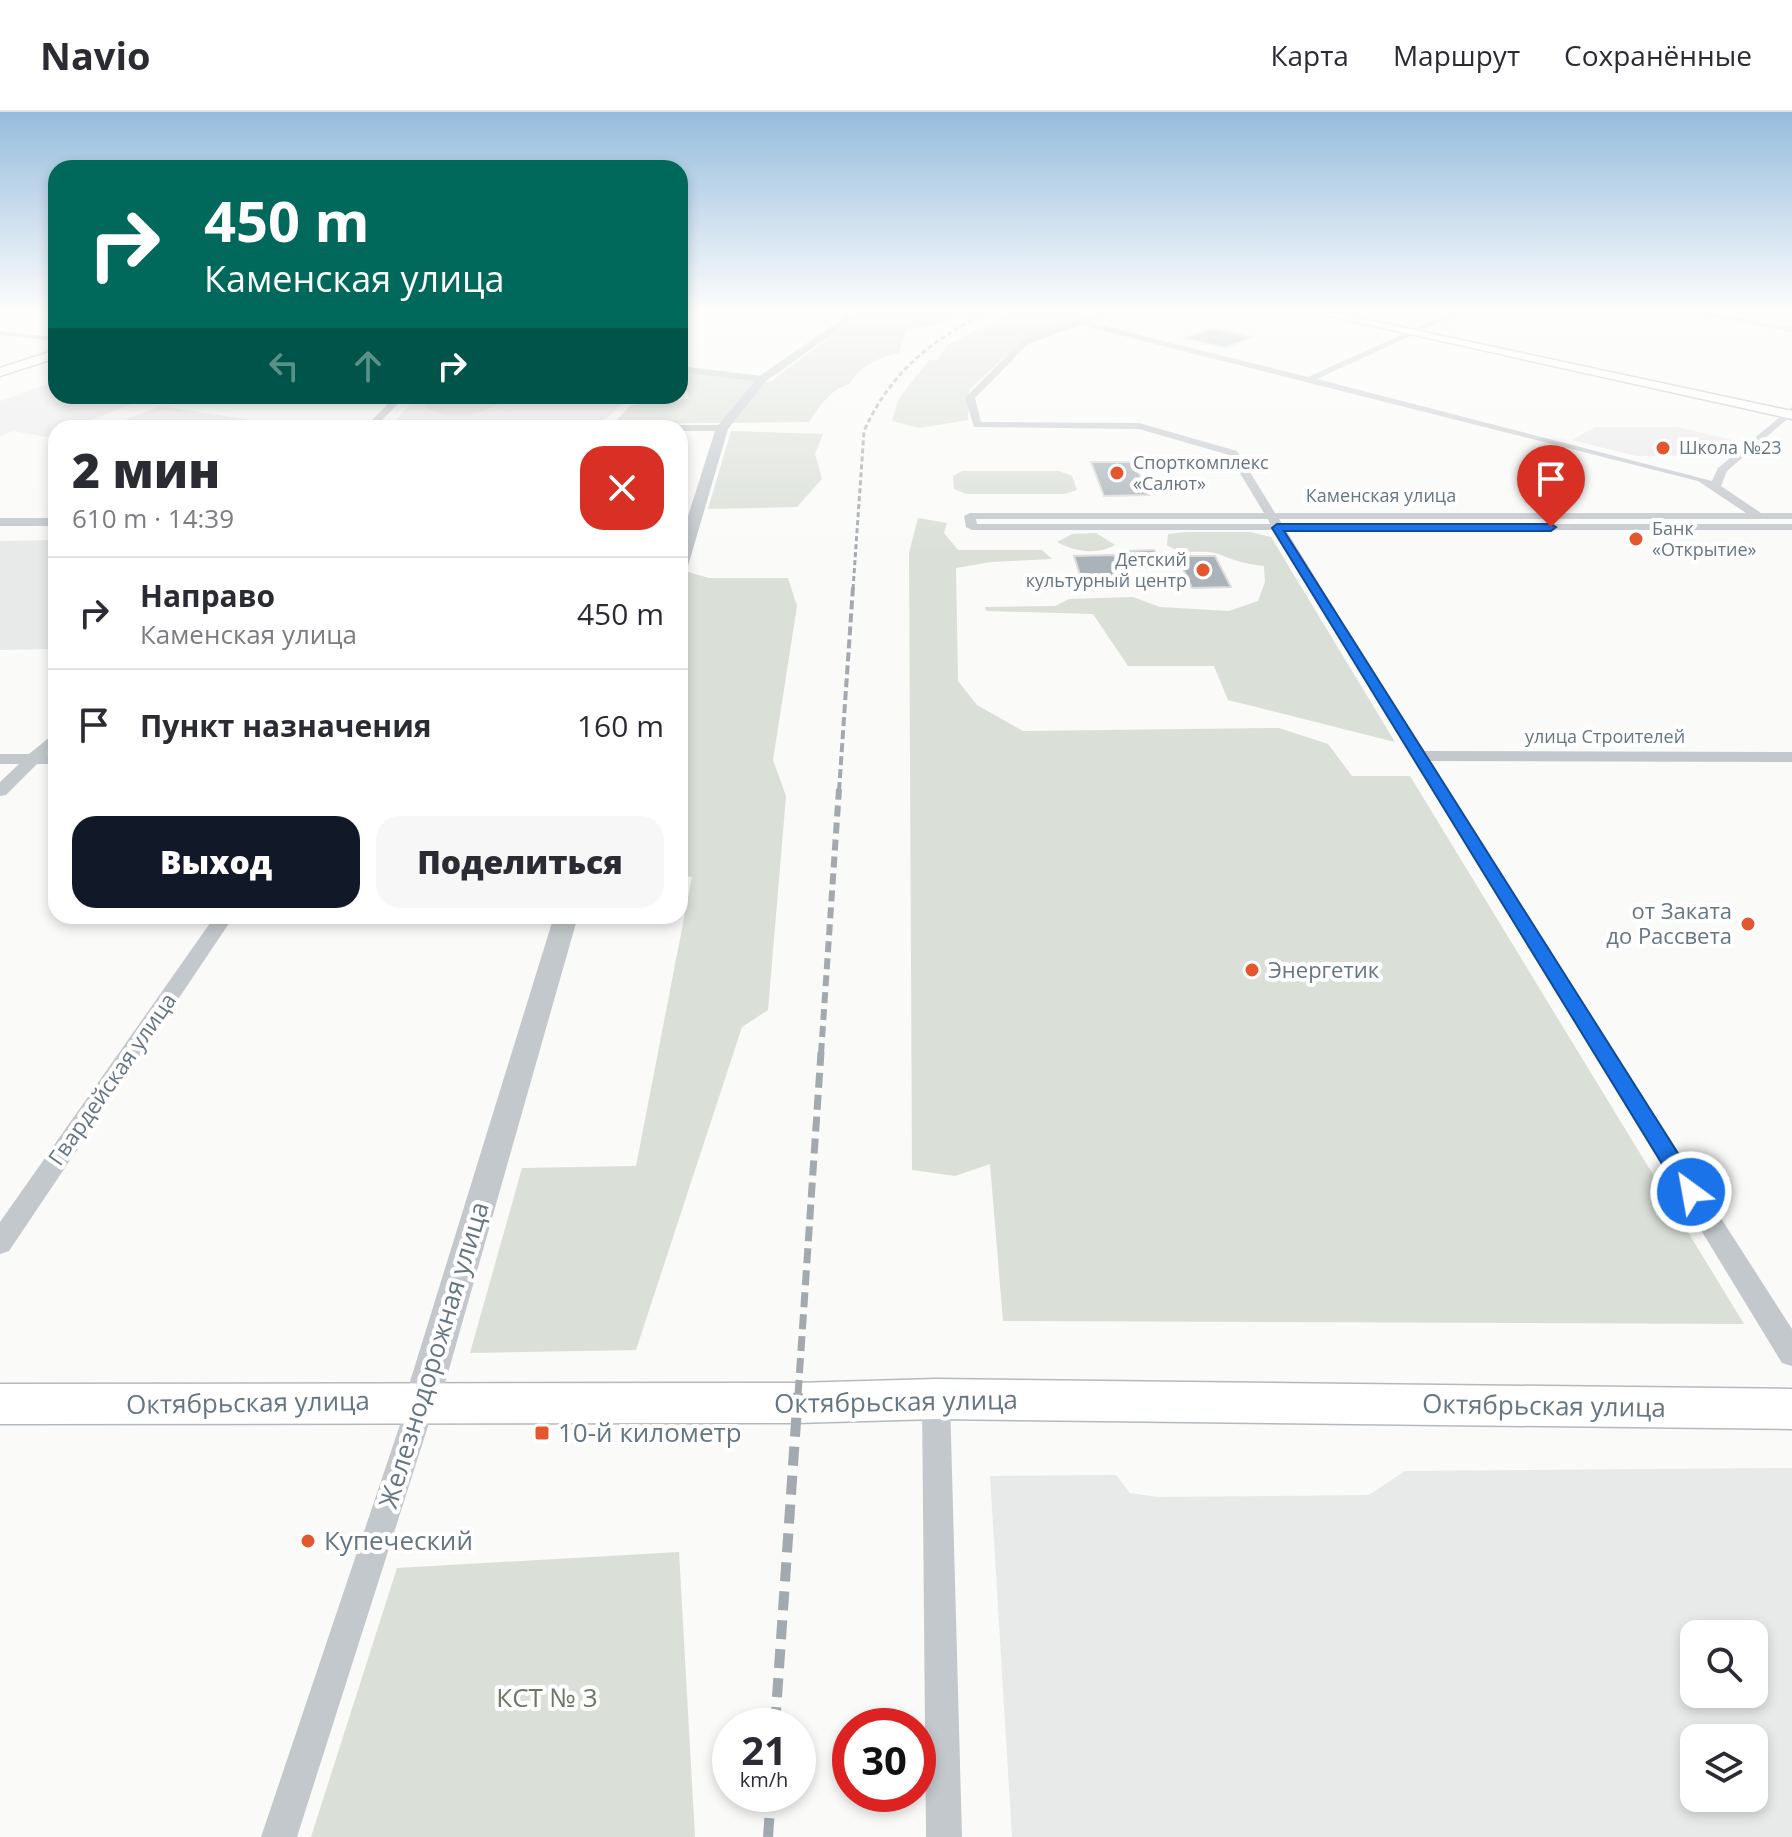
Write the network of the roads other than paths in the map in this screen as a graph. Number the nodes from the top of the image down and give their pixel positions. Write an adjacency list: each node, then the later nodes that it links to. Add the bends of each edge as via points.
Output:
1 (751, 392): 9 (street)
2 (975, 392): 19 (street, via 970,398 977,425 1139,426 1233,453)
3 (1359, 392): 11 (street)
4 (1693, 392): 6 (main road)
5 (393, 404): 7 (street)
6 (1790, 413): 10 (street)
7 (377, 420)
8 (688, 428): 9 (street)
9 (722, 428): 15 (street)
10 (1722, 470): 11 (street); 12 (street)
11 (1678, 472): 12 (street)
12 (1716, 485): 13 (street)
13 (1760, 516): 14 (street, Каменская улица); 19 (street, Каменская улица); 20 (street)
14 (1792, 516)
15 (688, 521)
16 (0, 522): 17 (street)
17 (48, 522)
18 (971, 522): 19 (street, Каменская улица)
19 (1274, 522): 20 (street, Каменская улица); 24 (street)
20 (1776, 527): 21 (street, Каменская улица); 22 (street)
21 (1792, 527)
22 (1792, 538)
23 (48, 745): 27 (street)
24 (1417, 756): 25 (street, улица Строителей); 33 (street)
25 (1792, 757)
26 (0, 759): 27 (street)
27 (33, 759): 28 (street); 29 (street)
28 (48, 759)
29 (0, 791)
30 (219, 924): 32 (street, Гвардейская улица)
31 (564, 924): 35 (street, Железнодорожная улица)
32 (5, 1230)
33 (1792, 1353)
34 (936, 1399): 35 (main road, Октябрьская улица); 37 (main road, Октябрьская улица); 39 (street)
35 (422, 1401): 36 (main road, Октябрьская улица); 38 (street, Железнодорожная улица)
36 (0, 1404)
37 (1792, 1409)
38 (279, 1837)
39 (944, 1837)

